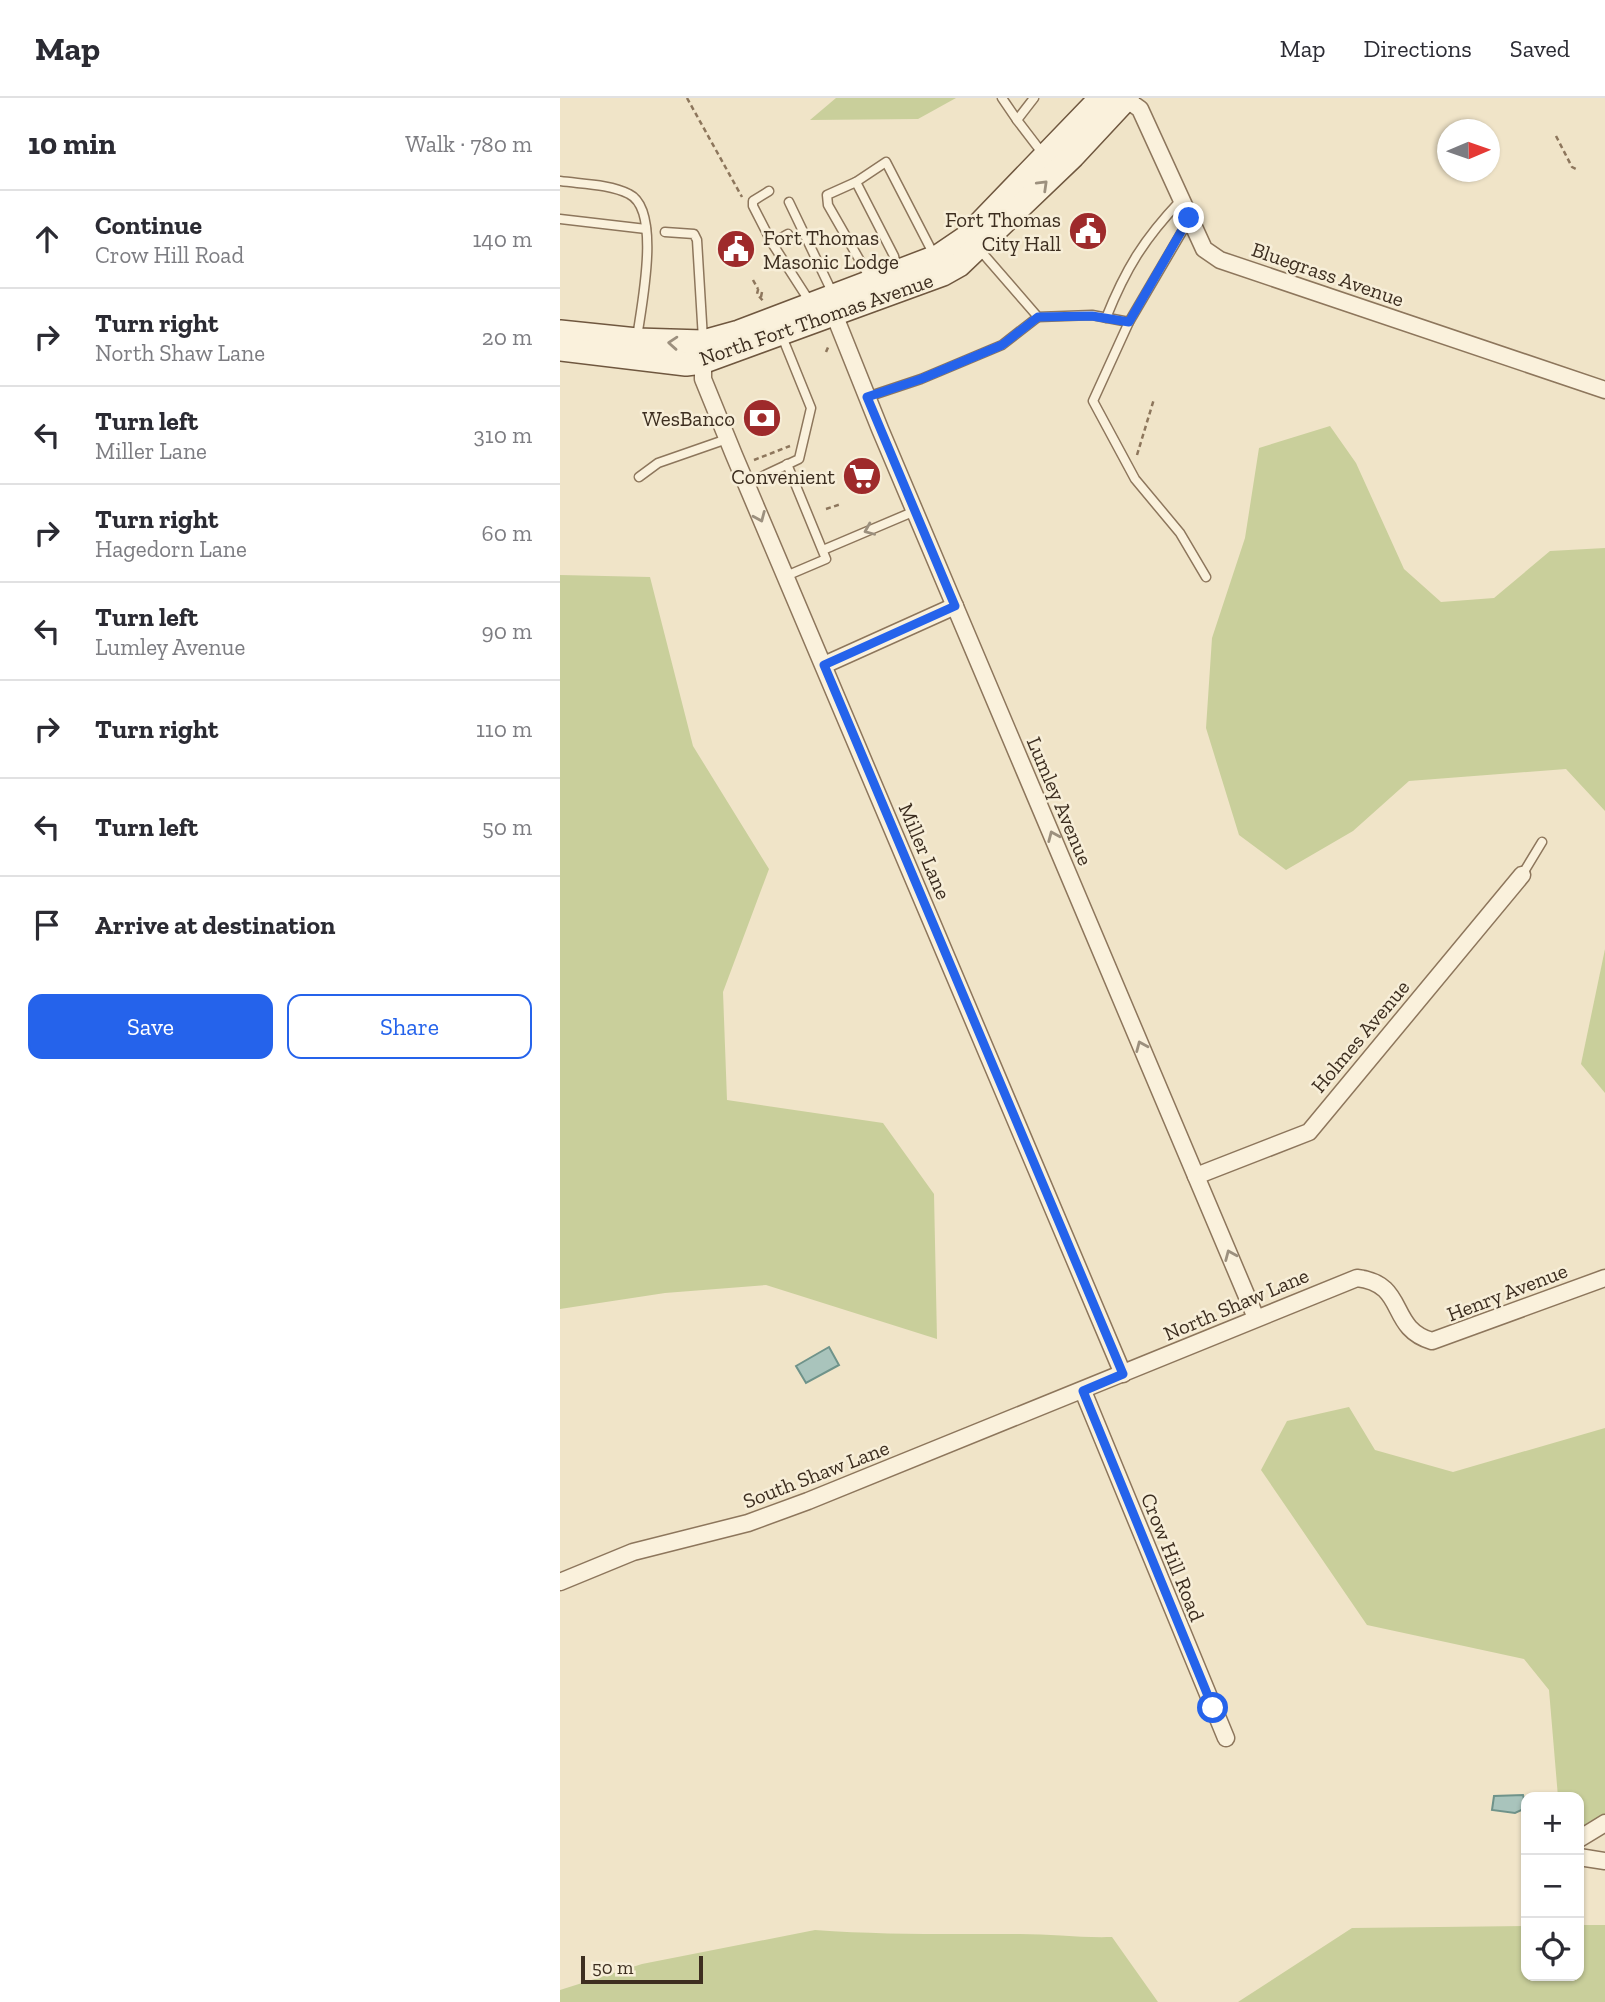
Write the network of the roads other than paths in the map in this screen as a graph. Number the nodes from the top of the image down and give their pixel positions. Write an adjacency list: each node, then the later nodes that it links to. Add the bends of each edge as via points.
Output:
1 (1002, 98): 5 (lane)
2 (1034, 98): 5 (lane)
3 (1126, 98): 10 (street, Bluegrass Avenue, via 1139,109); 18 (main road, North Fort Thomas Avenue, one-way to 3)
4 (1093, 101): 6 (main road, North Fort Thomas Avenue)
5 (1017, 120): 6 (lane)
6 (1045, 156): 18 (main road, North Fort Thomas Avenue)
7 (560, 181): 14 (lane, via 628,194 642,207)
8 (856, 182): 19 (lane, via 886,162); 20 (lane); 21 (lane, via 827,195 828,205)
9 (769, 191): 17 (lane, via 753,201 753,206)
10 (1181, 200): 12 (street, Bluegrass Avenue); 24 (lane, via 1151,232 1122,278)
11 (789, 202): 22 (lane)
12 (1189, 218): 26 (lane); 31 (street, Bluegrass Avenue, via 1204,249 1220,260)
13 (560, 219): 14 (lane)
14 (646, 229): 29 (lane)
15 (665, 232): 30 (lane, via 686,231 697,240)
16 (788, 234): 17 (lane)
17 (772, 243): 22 (lane, via 801,292)
18 (973, 243): 19 (main road, North Fort Thomas Avenue); 22 (main road, North Fort Thomas Avenue, via 943,274); 23 (lane)
19 (936, 258): 20 (main road, North Fort Thomas Avenue)
20 (898, 272): 21 (main road, North Fort Thomas Avenue)
21 (872, 282): 22 (main road, North Fort Thomas Avenue)
22 (827, 304): 25 (main road, North Fort Thomas Avenue); 32 (street, Lumley Avenue)
23 (1038, 317): 24 (lane); 32 (lane, via 1002,345)
24 (1106, 318): 26 (lane)
25 (774, 320): 30 (main road, North Fort Thomas Avenue); 34 (lane, via 811,408 799,459)
26 (1129, 322): 40 (lane, via 1093,401 1132,472 1180,533)
27 (560, 332): 29 (main road, North Fort Thomas Avenue)
28 (560, 349): 29 (main road, North Fort Thomas Avenue)
29 (635, 349): 30 (main road, North Fort Thomas Avenue, via 686,364)
30 (703, 352): 33 (street, Miller Lane, via 703,379)
31 (1605, 390)
32 (867, 397): 37 (street, Lumley Avenue)
33 (727, 439): 35 (lane, via 658,463); 36 (street, Miller Lane)
34 (787, 464): 36 (lane); 38 (lane)
35 (639, 477)
36 (746, 484): 39 (street, Miller Lane, one-way to 39)
37 (915, 511): 38 (lane, one-way to 38); 41 (street, Lumley Avenue)
38 (823, 550): 39 (lane, via 826,559)
39 (786, 576): 42 (street, Miller Lane)
40 (1206, 577)
41 (955, 606): 42 (street); 45 (street, Lumley Avenue, one-way to 41)
42 (824, 665): 49 (street, Miller Lane)
43 (1542, 842): 44 (lane)
44 (1522, 875): 45 (street, Holmes Avenue, via 1309,1132)
45 (1196, 1176): 48 (street, Lumley Avenue, one-way to 45)
46 (1605, 1278): 47 (street, Henry Avenue, via 1432,1341 1408,1330)
47 (1397, 1307): 48 (street, North Shaw Lane, via 1388,1290 1372,1280 1357,1278)
48 (1256, 1318): 49 (street, North Shaw Lane)
49 (1123, 1374): 50 (street, North Shaw Lane)
50 (1083, 1391): 51 (street, South Shaw Lane, via 748,1523 633,1552); 52 (street, Crow Hill Road)
51 (560, 1582)
52 (1226, 1738)
53 (1605, 1823): 54 (street)
54 (1584, 1836)
55 (1584, 1858): 56 (street)
56 (1605, 1861)

